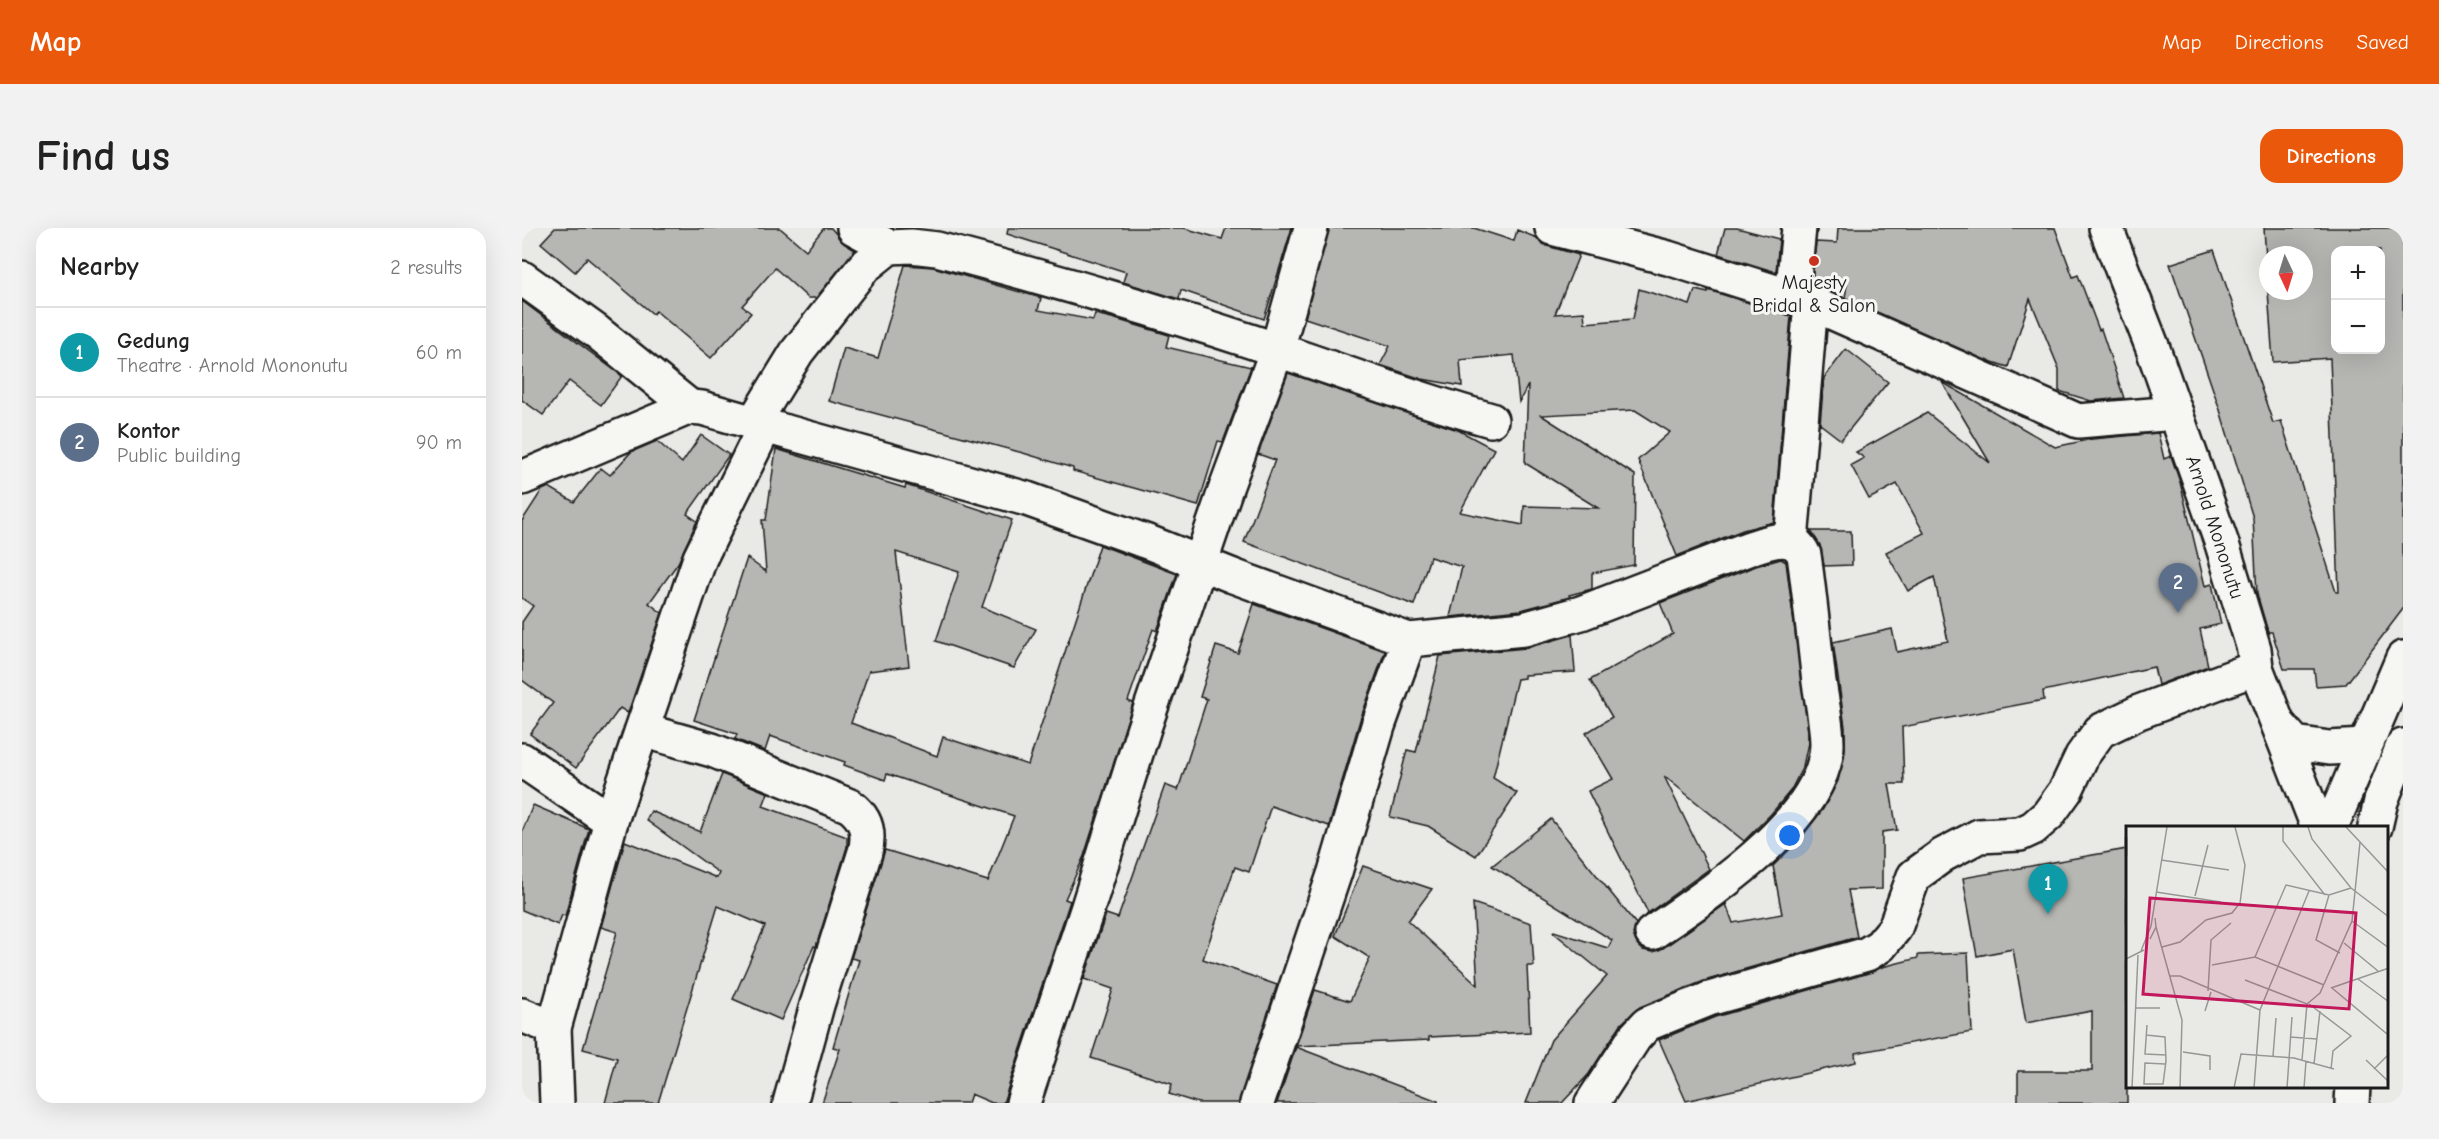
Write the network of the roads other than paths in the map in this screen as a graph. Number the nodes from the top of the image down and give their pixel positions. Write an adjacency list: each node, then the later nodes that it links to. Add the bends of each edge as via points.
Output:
1 (854, 228): 6 (street)
2 (1311, 228): 9 (street)
3 (1552, 228): 8 (street, via 1668,258)
4 (1799, 228): 8 (street)
5 (2106, 228): 11 (street, Arnold Mononutu)
6 (901, 240): 9 (street, via 1005,267); 13 (street, via 864,267 813,331 797,352)
7 (522, 278): 10 (street)
8 (1801, 300): 11 (street, via 2078,420); 15 (street)
9 (1277, 350): 12 (street); 16 (street)
10 (690, 407): 13 (street); 14 (street)
11 (2176, 413): 19 (street, Arnold Mononutu, via 2222,544)
12 (1491, 420)
13 (760, 424): 16 (street, via 1027,499); 21 (street, via 699,558)
14 (522, 478)
15 (1791, 541): 17 (street, via 1777,540 1750,548 1581,613 1524,629); 29 (street, via 1804,555 1827,746 1818,784 1809,800 1759,852)
16 (1200, 563): 17 (street); 35 (street)
17 (1409, 640): 36 (street)
18 (2403, 658): 22 (street)
19 (2256, 668): 20 (street, Arnold Mononutu); 37 (street, via 2139,712 2100,731 2048,815 2020,834 1979,836 1914,876 1895,928 1867,954 1709,999 1647,1024)
20 (2280, 726): 22 (street, via 2295,743 2329,748); 26 (street, Arnold Mononutu)
21 (642, 730): 25 (street); 34 (street, via 712,750 850,806 867,828 866,852 823,983)
22 (2365, 746): 27 (street)
23 (2403, 746): 28 (street)
24 (522, 760): 25 (street)
25 (611, 822): 31 (street)
26 (2318, 826)
27 (2331, 826)
28 (2375, 826)
29 (1652, 933)
30 (522, 1016): 31 (street)
31 (554, 1028): 33 (street)
32 (2353, 1088): 38 (street)
33 (557, 1103)
34 (790, 1103)
35 (1023, 1103)
36 (1257, 1103)
37 (1592, 1103)
38 (2352, 1103)

